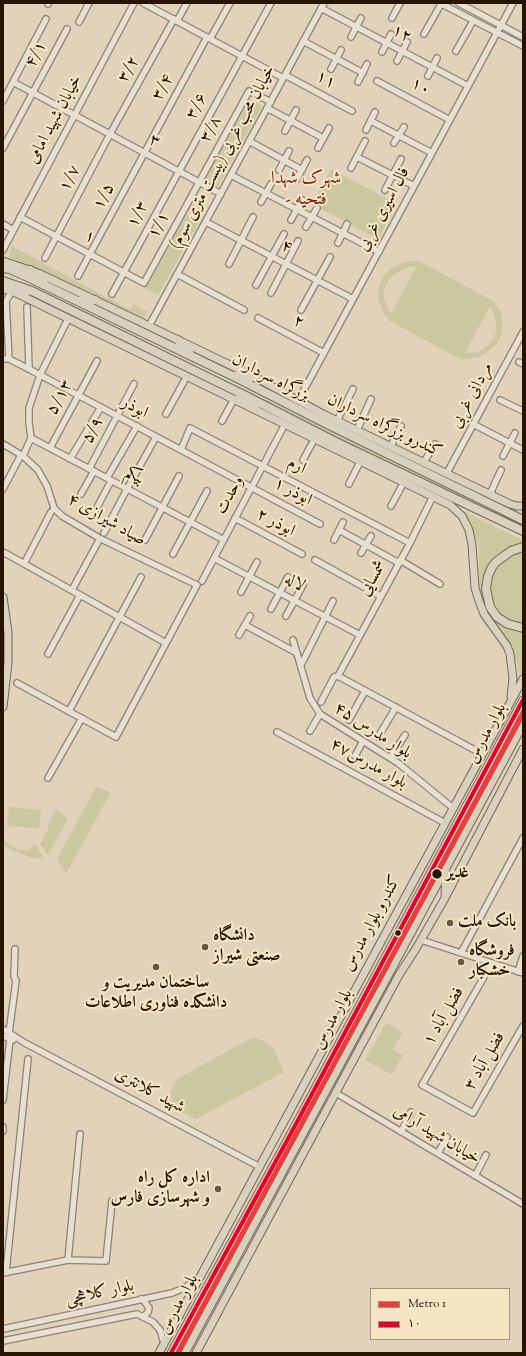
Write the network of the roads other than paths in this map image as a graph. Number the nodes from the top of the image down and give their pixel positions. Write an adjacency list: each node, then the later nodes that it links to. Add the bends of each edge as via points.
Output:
1 (89, 3): 17 (street)
2 (134, 3): 56 (street, خیابان شهید امامی)
3 (143, 3): 15 (street, ۱۱)
4 (187, 3): 15 (street, ۳/۲)
5 (230, 3): 26 (street, ۳/۴)
6 (271, 3): 35 (street, ۳/۶)
7 (400, 3): 13 (street)
8 (440, 3): 16 (street); 23 (street, ۱۲)
9 (459, 3): 18 (street)
10 (513, 3): 18 (street, فال اسیری غربی)
11 (322, 6): 19 (street, ۱۲); 27 (street, خیابان محب غربی (بیست متری سوم))
12 (361, 18): 19 (street)
13 (392, 18)
14 (46, 19): 46 (street)
15 (176, 20): 26 (street, ۱۱); 64 (street, ۳/۲)
16 (473, 21): 21 (street); 33 (street)
17 (79, 22)
18 (501, 25): 21 (street, فال اسیری غربی); 25 (street)
19 (356, 27): 24 (street); 29 (street, ۱۲)
20 (66, 29): 49 (street, ۴/۱)
21 (497, 33): 30 (street); 48 (street, فال اسیری غربی)
22 (391, 34): 29 (street)
23 (424, 34)
24 (351, 37)
25 (523, 37)
26 (209, 38): 35 (street, ۱۱); 74 (street, ۳/۴)
27 (303, 42): 37 (street); 44 (street, خیابان محب غربی (بیست متری سوم))
28 (407, 42): 32 (street)
29 (387, 43): 32 (street, ۱۲); 34 (street)
30 (523, 46)
31 (341, 50): 37 (street)
32 (402, 51): 38 (street); 40 (street, ۱۲)
33 (456, 51)
34 (382, 52)
35 (242, 56): 44 (street, ۱۱); 82 (street, ۳/۶)
36 (437, 58): 40 (street)
37 (336, 59): 41 (street); 42 (street)
38 (397, 61)
39 (367, 64): 42 (street)
40 (432, 67): 43 (street); 48 (street, ۱۲)
41 (331, 68)
42 (362, 73): 47 (street)
43 (428, 76)
44 (284, 77): 51 (street, خیابان محب غربی (بیست متری سوم)); 54 (street, ۱۱)
45 (377, 81): 58 (street, ۱۰)
46 (13, 82): 49 (street); 50 (street)
47 (358, 82)
48 (468, 86): 58 (street, فال اسیری غربی)
49 (33, 93): 56 (street); 70 (street, ۴/۱)
50 (3, 101)
51 (271, 102): 52 (street, خیابان محب غربی (بیست متری سوم)); 86 (street, ۳/۸, via 249,91)
52 (267, 108): 57 (street); 67 (street, خیابان محب غربی (بیست متری سوم))
53 (296, 110): 57 (street)
54 (352, 111)
55 (375, 112): 59 (street)
56 (74, 115): 64 (street, ۳); 96 (street, خیابان شهید امامی)
57 (291, 120): 62 (street); 66 (street)
58 (450, 120): 73 (street, فال اسیری غربی)
59 (371, 121): 63 (street); 65 (street)
60 (404, 127): 65 (street)
61 (329, 128): 66 (street)
62 (285, 130)
63 (366, 130)
64 (110, 134): 74 (street, ۳); 107 (street, ۱/۷)
65 (399, 135): 69 (street); 73 (street)
66 (323, 138): 71 (street)
67 (249, 141): 76 (street); 83 (street, خیابان محب غربی (بیست متری سوم))
68 (366, 141): 75 (street)
69 (394, 143)
70 (3, 148)
71 (318, 148)
72 (289, 151): 76 (street)
73 (432, 152): 88 (street, فال اسیری غربی)
74 (145, 153): 82 (street, ۳); 113 (street, ۱/۵)
75 (357, 156): 79 (street); 84 (street)
76 (284, 160): 80 (street); 81 (street)
77 (307, 160): 81 (street)
78 (401, 160): 84 (street)
79 (351, 168)
80 (279, 170)
81 (302, 170): 85 (street)
82 (179, 171): 86 (street, ۳); 122 (street, ۱/۳)
83 (231, 175): 90 (street); 91 (street, خیابان محب غربی (بیست متری سوم))
84 (393, 175): 88 (street); 89 (street)
85 (297, 179)
86 (200, 182): 91 (street, ۳); 127 (street, ۱/۱)
87 (271, 184): 90 (street)
88 (414, 186): 112 (street, فال اسیری غربی)
89 (385, 190)
90 (266, 193): 93 (street); 95 (street)
91 (221, 194): 100 (street, خیابان محب غربی (بیست متری سوم))
92 (302, 200): 95 (street)
93 (261, 202)
94 (317, 208): 98 (street)
95 (297, 209): 98 (street); 99 (street)
96 (20, 217): 104 (street, خیابان شهید امامی); 107 (street, ۱)
97 (253, 217): 108 (street)
98 (312, 217): 103 (street); 106 (street)
99 (292, 220)
100 (206, 222): 108 (street, ۴); 123 (street, خیابان محب غربی (بیست متری سوم))
101 (3, 224): 104 (street)
102 (348, 224): 106 (street)
103 (306, 227)
104 (13, 230): 111 (street, خیابان شهید امامی)
105 (284, 234): 114 (street)
106 (343, 234): 110 (street); 112 (street)
107 (57, 237): 113 (street, ۱); 116 (street, ۱/۷)
108 (241, 240): 114 (street, ۴); 118 (street)
109 (298, 241): 119 (street)
110 (338, 243)
111 (3, 250)
112 (378, 252): 134 (street, فال اسیری غربی)
113 (90, 255): 122 (street, ۱); 124 (street, ۱/۵)
114 (272, 256): 119 (street, ۴); 128 (street)
115 (330, 257): 125 (street)
116 (45, 258)
117 (3, 261): 121 (main road, کندرو بزرگراه سرداران)
118 (229, 264)
119 (286, 264): 125 (street, ۴); 132 (street)
120 (3, 268): 129 (highway, بزرگراه سرداران)
121 (30, 270): 129 (highway); 135 (main road, کندرو بزرگراه سرداران)
122 (125, 273): 127 (street, ۱); 133 (street, ۱/۳)
123 (177, 274): 138 (street); 142 (street, خیابان محب غربی (بیست متری سوم))
124 (78, 276)
125 (318, 280): 134 (street, ۴); 139 (street)
126 (3, 281): 131 (highway, بزرگراه سرداران)
127 (144, 283)
128 (256, 286)
129 (49, 288): 136 (highway, بزرگراه سرداران)
130 (7, 290): 131 (highway); 141 (main road); 149 (street)
131 (32, 292): 146 (highway, بزرگراه سرداران)
132 (271, 293)
133 (112, 294)
134 (354, 298): 147 (street, فال اسیری غربی)
135 (95, 300): 136 (highway); 142 (main road, کندرو بزرگراه سرداران)
136 (77, 301): 144 (highway, بزرگراه سرداران)
137 (27, 307): 151 (street)
138 (244, 310)
139 (302, 310)
140 (258, 318): 147 (street, ۲)
141 (68, 319): 152 (street); 154 (main road)
142 (149, 326): 145 (main road, کندرو بزرگراه سرداران)
143 (523, 332): 173 (street, مردانی غربی)
144 (153, 338): 146 (highway); 148 (highway, بزرگراه سرداران)
145 (178, 340): 148 (highway); 155 (main road, کندرو بزرگراه سرداران)
146 (149, 348): 157 (highway, بزرگراه سرداران)
147 (324, 352): 163 (street, فال اسیری غربی)
148 (194, 357): 153 (highway, بزرگراه سرداران)
149 (6, 359): 151 (street, ابوذر)
150 (97, 361): 159 (street, ۵/۱۳)
151 (29, 369): 152 (street, ابوذر)
152 (40, 375): 159 (street, ابوذر); 180 (street, via 29,408)
153 (232, 375): 155 (highway); 171 (highway, بزرگراه سرداران)
154 (187, 376): 160 (main road); 167 (street)
155 (255, 377): 163 (main road, کندرو بزرگراه سرداران)
156 (134, 384): 169 (street, ۵/۹)
157 (226, 386): 165 (highway); 181 (highway, بزرگراه سرداران)
158 (353, 389): 171 (street)
159 (79, 395): 164 (street, ابوذر); 186 (street, ۵/۱۳)
160 (234, 399): 165 (main road); 170 (street)
161 (371, 399): 176 (street)
162 (500, 400): 166 (street)
163 (298, 401): 168 (main road, کندرو بزرگراه سرداران)
164 (101, 407): 169 (street, ابوذر); 191 (street)
165 (256, 409): 172 (main road)
166 (523, 411)
167 (166, 414)
168 (323, 414): 171 (highway)
169 (117, 416): 174 (street, ابوذر); 196 (street, ۵/۹)
170 (222, 421)
171 (334, 423): 176 (main road, کندرو بزرگراه سرداران); 216 (highway, بزرگراه سرداران)
172 (285, 424): 179 (main road); 195 (street, وحدت)
173 (474, 424): 182 (street); 198 (street, مردانی غربی)
174 (136, 426): 178 (street, ابوذر); 200 (street)
175 (401, 426): 185 (street)
176 (357, 430): 185 (main road, کندرو بزرگراه سرداران)
177 (515, 433): 182 (street)
178 (156, 437): 187 (street, ابوذر); 205 (street)
179 (312, 437): 181 (highway); 192 (street); 193 (main road)
180 (31, 438): 186 (street, بیکم); 189 (street)
181 (336, 442): 221 (highway, بزرگراه سرداران)
182 (510, 443): 188 (street); 190 (street)
183 (3, 444): 189 (street, صیاد شیرازی ۴)
184 (435, 444): 194 (street)
185 (391, 446): 194 (main road, کندرو بزرگراه سرداران)
186 (50, 448): 191 (street, بیکم)
187 (181, 450): 195 (street, ارم, via 190,428); 203 (street, ابوذر)
188 (523, 450)
189 (22, 456): 204 (street); 243 (street, صیاد شیرازی ۴, via 38,470 54,508 62,516 101,538)
190 (503, 456)
191 (70, 459): 196 (street, بیکم)
192 (303, 460)
193 (361, 460): 201 (main road); 202 (street)
194 (424, 462): 198 (main road, کندرو بزرگراه سرداران)
195 (263, 466): 203 (street, وحدت); 228 (street, ارم)
196 (91, 470): 200 (street, بیکم); 207 (street)
197 (502, 470): 208 (street)
198 (447, 473): 208 (main road, کندرو بزرگراه سرداران)
199 (179, 476): 212 (street)
200 (109, 479): 205 (street, بیکم); 214 (street)
201 (404, 482): 209 (main road); 210 (street)
202 (349, 484)
203 (252, 487): 215 (street, وحدت); 219 (street, ابوذر ۱)
204 (3, 489)
205 (127, 489): 212 (street, بیکم); 222 (street)
206 (207, 491): 217 (street)
207 (81, 494)
208 (490, 494): 211 (main road, کندرو بزرگراه سرداران, via 510,504)
209 (433, 496): 228 (street, شمسایی); 273 (main road, via 458,512 469,530 475,588 479,601 484,614 510,654 513,678)
210 (391, 506)
211 (523, 506)
212 (162, 507): 217 (street, بیکم); 224 (street)
213 (51, 512): 239 (street)
214 (92, 517)
215 (235, 518): 225 (street, وحدت); 234 (street, ابوذر ۲)
216 (523, 520)
217 (191, 522): 225 (street, بیکم); 233 (street)
218 (344, 522): 220 (street)
219 (320, 524)
220 (339, 530): 226 (street); 229 (street)
221 (523, 531)
222 (104, 533)
223 (370, 536): 229 (street)
224 (145, 540)
225 (224, 540): 235 (street, وحدت)
226 (334, 540)
227 (98, 542): 246 (street)
228 (410, 543): 237 (street, شمسایی)
229 (365, 545): 232 (street); 237 (street)
230 (523, 547): 260 (highway, via 506,554 496,562 486,582 486,589 490,607 498,616 508,624)
231 (3, 552): 239 (street)
232 (361, 553)
233 (173, 554)
234 (302, 554)
235 (214, 558): 240 (street, لاله); 243 (street, وحدت)
236 (315, 560): 250 (street)
237 (400, 561): 244 (street); 250 (street, شمسایی)
238 (257, 562): 240 (street)
239 (24, 564): 246 (street)
240 (249, 576): 247 (street); 248 (street, لاله)
241 (141, 577): 257 (street)
242 (288, 578): 248 (street)
243 (200, 583): 264 (street, وحدت)
244 (440, 584)
245 (303, 585): 252 (street)
246 (72, 590): 249 (street)
247 (241, 592)
248 (280, 593): 252 (street, لاله); 254 (street)
249 (80, 595): 257 (street); 266 (street)
250 (380, 596): 262 (street, شمسایی)
251 (3, 597): 275 (main road, via 8,632 8,663)
252 (295, 600): 256 (street); 258 (street, لاله)
253 (333, 601): 258 (street)
254 (271, 609)
255 (250, 616): 259 (street)
256 (286, 616)
257 (120, 617): 264 (street); 277 (street)
258 (325, 617): 262 (street, لاله); 267 (street)
259 (245, 625): 261 (street); 265 (street)
260 (523, 628)
261 (239, 635)
262 (360, 635): 268 (street, شمسایی)
263 (293, 640): 265 (street, ۴۵ بلوار مدرس)
264 (166, 643): 279 (street, وحدت, via 116,737)
265 (297, 653): 267 (street, ۴۵ بلوار مدرس)
266 (48, 654)
267 (301, 664): 278 (street, ۴۵ بلوار مدرس, via 310,698)
268 (338, 676): 271 (street); 274 (street, via 334,677)
269 (523, 679): 273 (main road, کندرو بلوار مدرس)
270 (17, 684): 277 (street)
271 (365, 691): 276 (street); 280 (street)
272 (523, 700): 288 (main road, بلوار مدرس)
273 (510, 701): 291 (main road, کندرو بلوار مدرس)
274 (321, 702)
275 (3, 707)
276 (396, 707): 286 (street); 291 (street)
277 (69, 711): 279 (street)
278 (320, 714): 283 (street); 287 (street, ۴۵ بلوار مدرس)
279 (82, 718): 294 (street)
280 (349, 720)
281 (523, 725): 282 (main road, بلوار مدرس)
282 (521, 730): 290 (main road, بلوار مدرس)
283 (310, 731)
284 (277, 732): 296 (street, بلوار مدرس۴۷)
285 (405, 735): 293 (street)
286 (378, 737)
287 (363, 741): 292 (street); 293 (street, ۴۵ بلوار مدرس)
288 (498, 747): 290 (main road); 299 (main road, بلوار مدرس)
289 (523, 749): 301 (main road)
290 (508, 753): 300 (main road, بلوار مدرس)
291 (482, 754): 295 (main road, کندرو بلوار مدرس)
292 (355, 756)
293 (390, 758): 295 (street, ۴۵ بلوار مدرس)
294 (48, 778)
295 (453, 808): 296 (main road, کندرو بلوار مدرس)
296 (445, 823): 298 (main road, کندرو بلوار مدرس)
297 (523, 838): 304 (street)
298 (433, 846): 299 (main road); 305 (main road, کندرو بلوار مدرس)
299 (442, 851): 307 (main road, بلوار مدرس)
300 (446, 867): 301 (main road); 311 (main road, بلوار مدرس)
301 (445, 898): 302 (main road)
302 (421, 940): 304 (street); 310 (main road)
303 (15, 949): 315 (street, via 16,981)
304 (461, 953): 308 (street)
305 (374, 954): 307 (main road); 322 (main road, کندرو بلوار مدرس)
306 (523, 956): 309 (street)
307 (383, 960): 317 (main road, بلوار مدرس)
308 (492, 963): 309 (street); 321 (street, فضل آباد ۱, via 422,1085)
309 (520, 972)
310 (399, 975): 311 (main road); 318 (main road)
311 (384, 983): 332 (main road, بلوار مدرس)
312 (523, 1026): 321 (street, فضل آباد ۳)
313 (3, 1029): 315 (street)
314 (3, 1036): 315 (street)
315 (10, 1036): 319 (street); 330 (street, شهید کلانتری)
316 (28, 1059): 339 (street)
317 (315, 1087): 322 (main road); 341 (main road, بلوار مدرس)
318 (336, 1093): 325 (street, خیابان شهید آرامی); 331 (main road)
319 (3, 1100)
320 (411, 1112): 325 (street)
321 (473, 1113)
322 (288, 1115): 330 (main road, کندرو بلوار مدرس)
323 (3, 1127): 324 (street)
324 (3, 1131)
325 (401, 1132): 328 (street, خیابان شهید آرامی)
326 (80, 1134): 337 (street)
327 (447, 1137): 328 (street)
328 (438, 1154): 333 (street, خیابان شهید آرامی)
329 (486, 1155): 333 (street)
330 (260, 1167): 338 (main road, کندرو بلوار مدرس)
331 (294, 1169): 332 (main road); 334 (main road)
332 (280, 1175): 334 (main road); 342 (main road, بلوار مدرس)
333 (475, 1176): 336 (street, خیابان شهید آرامی)
334 (282, 1191): 344 (main road)
335 (112, 1201): 337 (street, via 106,1261)
336 (523, 1204)
337 (68, 1260): 339 (street)
338 (206, 1266): 340 (main road, کندرو بلوار مدرس); 341 (main road)
339 (5, 1272)
340 (200, 1278): 343 (main road, کندرو بلوار مدرس); 345 (street, بلوار کلاهچی, via 172,1293)
341 (211, 1280): 343 (main road); 352 (main road, بلوار مدرس)
342 (222, 1283): 344 (main road); 346 (main road, بلوار مدرس)
343 (195, 1287): 350 (main road, کندرو بلوار مدرس)
344 (226, 1298): 346 (main road); 354 (main road)
345 (141, 1299): 347 (street, via 149,1308); 348 (street, بلوار کلاهچی)
346 (211, 1303): 353 (main road, بلوار مدرس)
347 (143, 1317): 349 (street, بلوار کلاهچی, via 137,1314 127,1315); 350 (street, بلوار کلاهچی, via 153,1322 160,1330)
348 (3, 1329)
349 (3, 1340)
350 (164, 1343): 351 (main road, کندرو بلوار مدرس)
351 (159, 1353)
352 (171, 1353)
353 (184, 1353)
354 (196, 1353)

